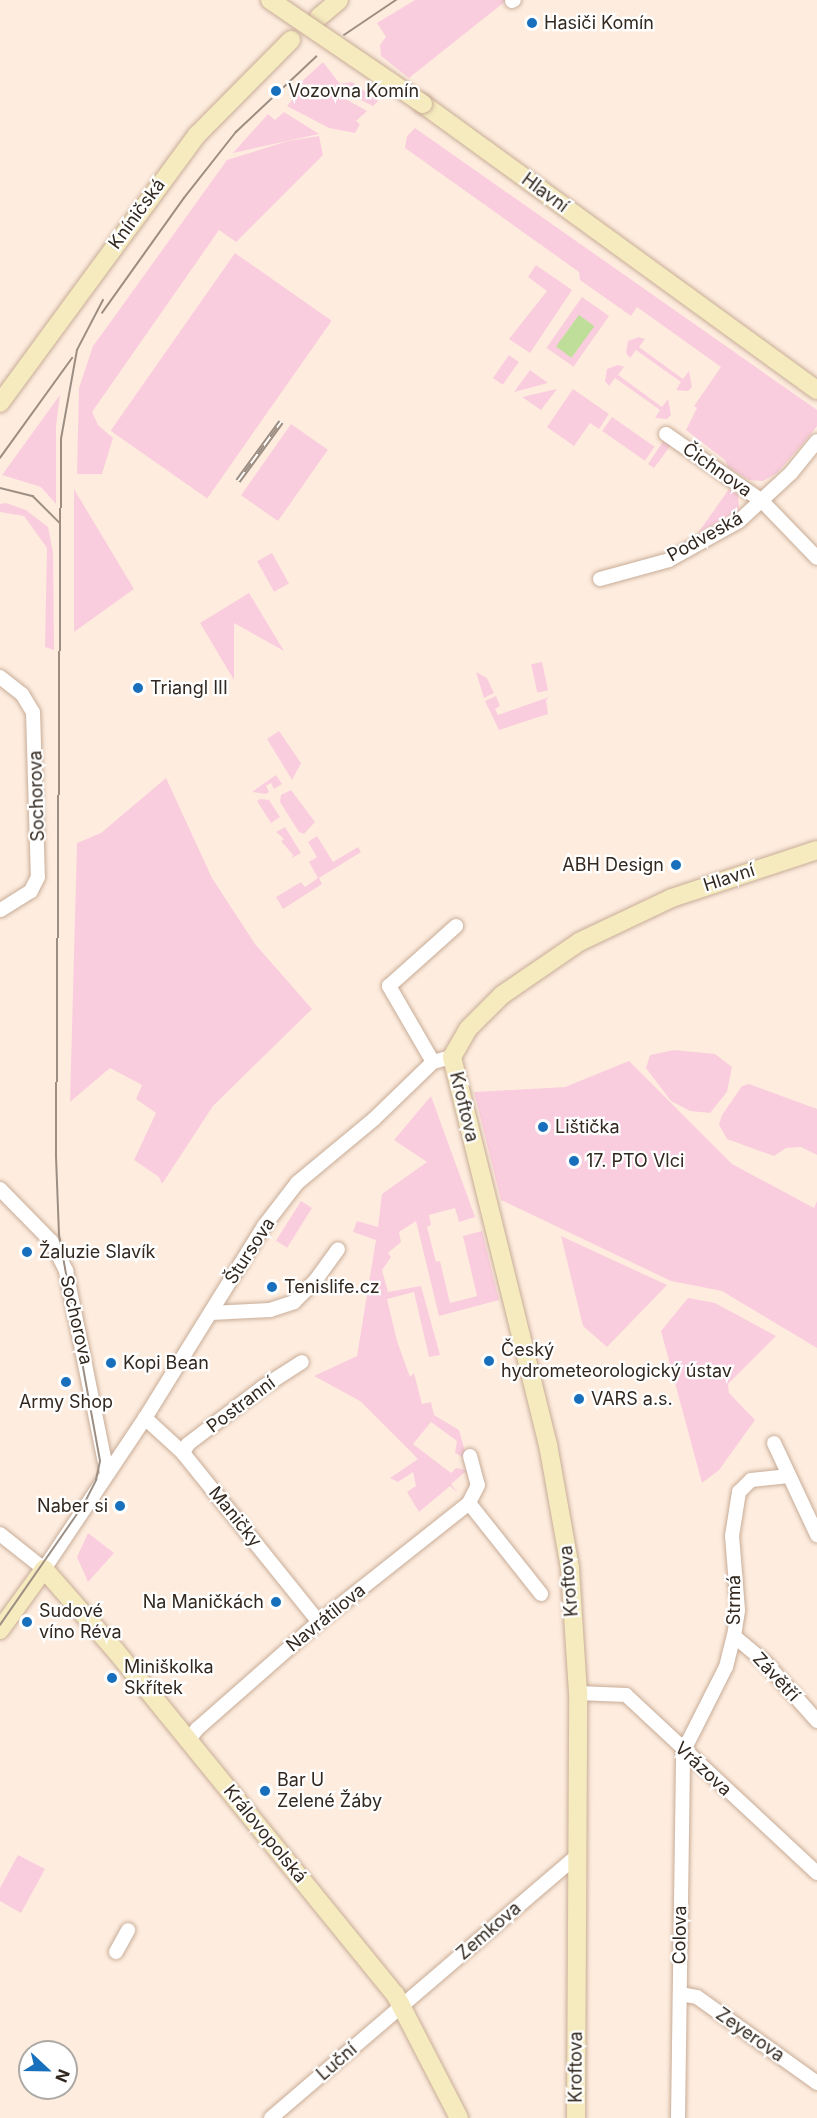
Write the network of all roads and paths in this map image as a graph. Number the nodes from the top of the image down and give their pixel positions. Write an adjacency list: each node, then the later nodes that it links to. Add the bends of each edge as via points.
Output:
1 (270, 0): 5 (street, Hlavní, bridge, via 435,113)
2 (339, 0): 3 (street)
3 (319, 17)
4 (291, 40): 6 (street, Kníničská, via 197,135)
5 (817, 390)
6 (1, 402)
7 (666, 434): 9 (street, Čichnova)
8 (817, 441): 9 (street, Podveská)
9 (762, 501): 10 (street, Čichnova); 11 (street, Podveská, via 739,521 669,560)
10 (817, 558)
11 (600, 579)
12 (0, 677): 14 (street, Sochorova, via 22,694 33,712 38,877 31,891)
13 (817, 850): 16 (street, Hlavní, via 643,909 579,942 502,995 468,1029)
14 (0, 910)
15 (456, 926): 17 (street, via 389,986)
16 (452, 1057): 17 (street, Štursova); 36 (street, Kroftova, via 549,1448 570,1568)
17 (433, 1062): 20 (street, Štursova, via 374,1119 297,1182 264,1226)
18 (0, 1189): 26 (street, Sochorova, via 51,1241 66,1270)
19 (338, 1249): 20 (street, via 294,1302 270,1310)
20 (210, 1313): 22 (street, Štursova)
21 (302, 1362): 24 (street, Postranní, via 262,1387 188,1444)
22 (145, 1418): 24 (street, Maničky); 26 (street, Štursova)
23 (774, 1443): 27 (street)
24 (183, 1453): 33 (street, Maničky)
25 (470, 1456): 28 (street, via 478,1485)
26 (107, 1473): 31 (street, Štursova)
27 (789, 1476): 30 (street); 35 (street, Strmá, via 751,1480 739,1492 732,1536 738,1610)
28 (470, 1503): 32 (street); 33 (street, Navrátilova)
29 (0, 1534): 31 (street)
30 (817, 1535)
31 (44, 1569): 34 (street); 38 (street, Královopolská)
32 (541, 1594)
33 (319, 1622): 38 (street, Navrátilova)
34 (0, 1630)
35 (734, 1636): 37 (street, Závětří, via 764,1661); 39 (street, Strmá, via 726,1668)
36 (578, 1692): 39 (street, Vrázova, via 626,1695); 40 (street, Kroftova)
37 (817, 1721)
38 (189, 1740): 45 (street, Královopolská)
39 (683, 1752): 41 (street, Vrázova); 44 (street, Colova)
40 (575, 1857): 45 (street, Zemkova); 49 (street, Kroftova)
41 (817, 1873)
42 (128, 1930): 43 (street)
43 (116, 1952)
44 (680, 1994): 46 (street, Zeyerova, via 697,1997); 50 (street, Colova)
45 (403, 2006): 47 (street, Luční); 48 (street, Královopolská)
46 (817, 2083)
47 (271, 2118)
48 (459, 2118)
49 (576, 2118)
50 (678, 2118)

